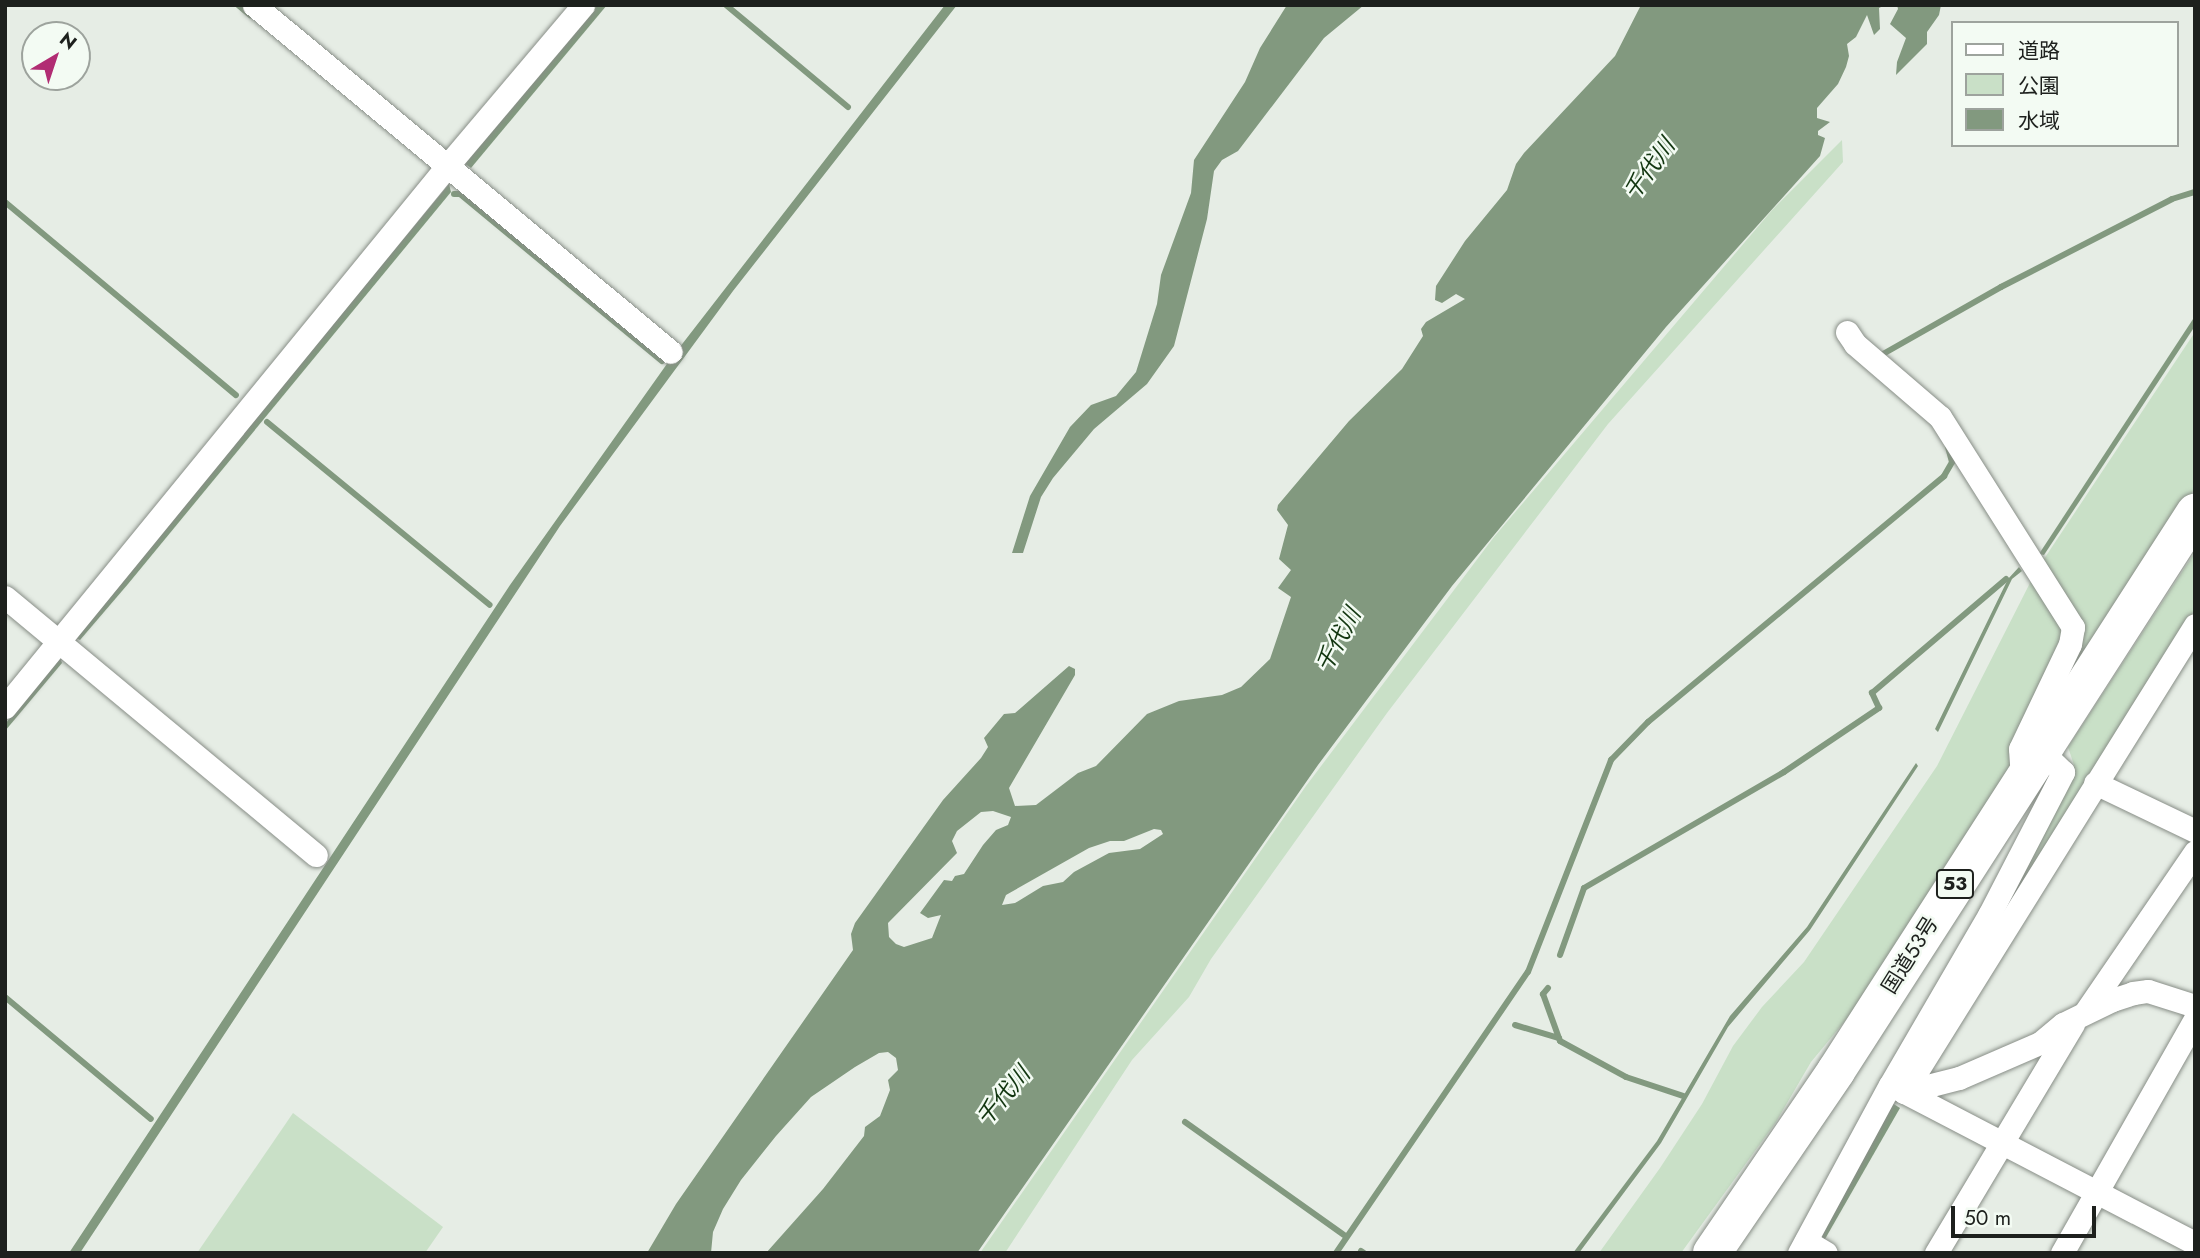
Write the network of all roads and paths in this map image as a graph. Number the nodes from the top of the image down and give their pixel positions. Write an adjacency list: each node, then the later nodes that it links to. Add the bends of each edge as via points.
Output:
1 (254, 5): 3 (street)
2 (583, 5): 3 (street)
3 (448, 165): 5 (street); 9 (street)
4 (1847, 332): 11 (street, via 1940,417 2073,627 2070,644 2020,750)
5 (671, 352)
6 (2195, 513): 11 (highway, 国道53号 / 53)
7 (5, 597): 9 (street)
8 (2195, 625): 12 (street)
9 (60, 642): 10 (street); 15 (street)
10 (5, 707)
11 (2032, 766): 19 (street, via 2063,772); 24 (highway, 国道53号 / 53, via 1836,1071)
12 (2095, 783): 13 (street); 19 (street)
13 (2195, 831)
14 (2195, 852): 17 (street)
15 (316, 855)
16 (2195, 1006): 17 (street, via 2148,991 2112,1000)
17 (2080, 1016): 19 (street, via 2040,1043 1959,1078); 20 (street)
18 (2195, 1019): 21 (street)
19 (1897, 1088): 20 (street); 23 (street)
20 (2001, 1141): 21 (street); 26 (street)
21 (2096, 1189): 22 (street); 27 (street)
22 (2195, 1243)
23 (1802, 1247): 25 (street)
24 (1712, 1253)
25 (1825, 1253)
26 (1937, 1253)
27 (2062, 1253)

